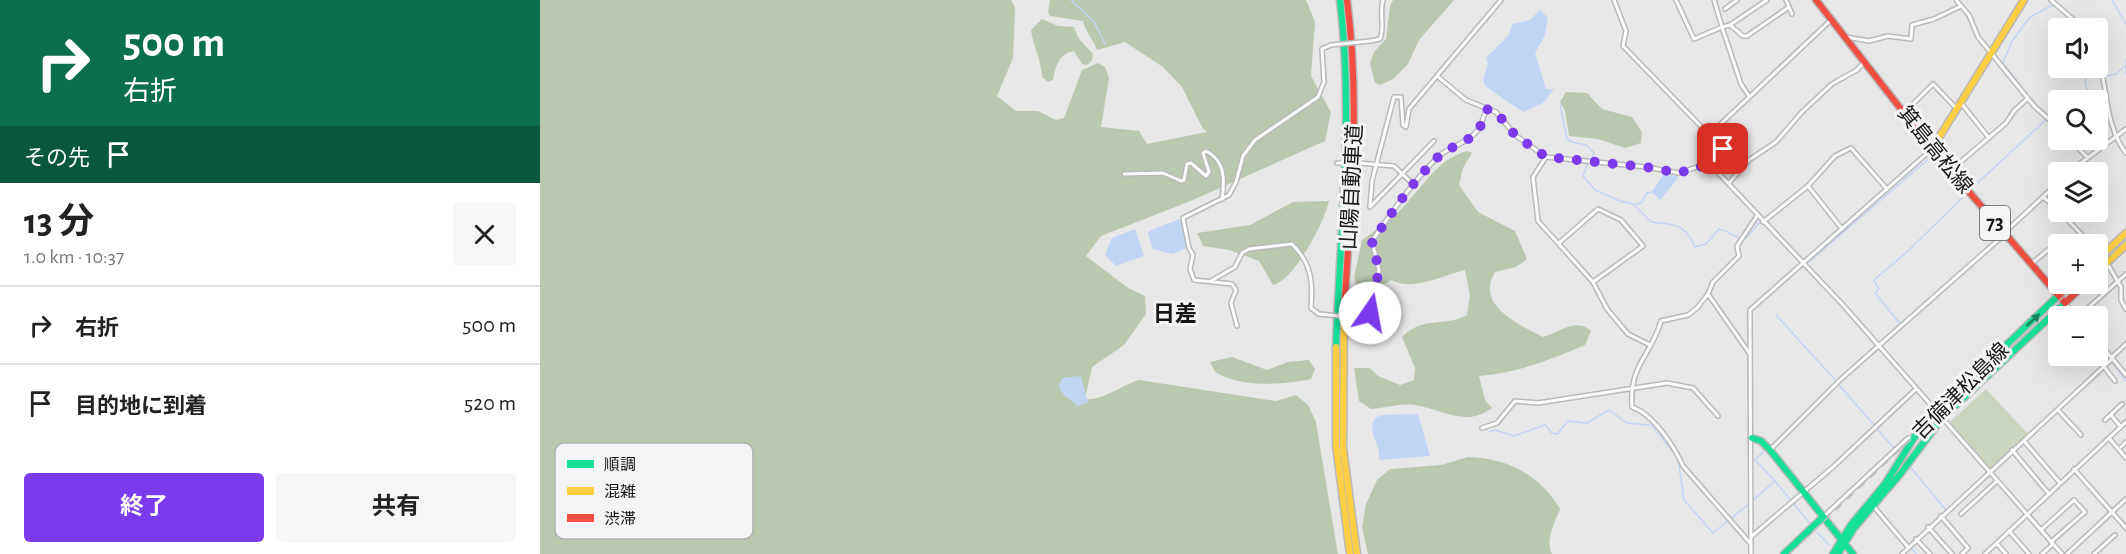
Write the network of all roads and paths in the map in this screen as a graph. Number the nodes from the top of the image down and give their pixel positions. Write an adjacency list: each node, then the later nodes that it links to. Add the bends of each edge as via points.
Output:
1 (1340, 0): 145 (main road, 山陽自動車道, via 1347,49 1349,129 1336,337 1335,422 1339,488)
2 (1347, 0): 146 (main road, 山陽自動車道, via 1356,130 1341,393 1346,487)
3 (1383, 0): 60 (street, bridge, via 1380,39 1331,45 1322,50 1324,82 1318,97 1255,140 1243,156 1233,190)
4 (1501, 0): 26 (street)
5 (1614, 0): 36 (street, via 1625,28 1623,46)
6 (1676, 0): 22 (street, via 1694,39)
7 (1714, 0): 22 (street)
8 (1737, 0): 17 (street)
9 (1767, 0): 21 (street)
10 (1786, 0): 16 (street)
11 (1816, 0): 20 (main road, 箕島高松線 / 73)
12 (1956, 0): 15 (street)
13 (2051, 0): 19 (street)
14 (2022, 1): 24 (main road)
15 (1961, 6): 23 (street, via 1911,25 1911,39); 24 (street)
16 (1789, 7): 18 (street); 21 (street, via 1747,36)
17 (1725, 9)
18 (1792, 14)
19 (2072, 18)
20 (1831, 20): 23 (main road, 箕島高松線 / 73); 28 (street)
21 (1730, 26): 22 (street)
22 (1722, 27): 28 (street, via 1741,84)
23 (1845, 37): 25 (main road, 箕島高松線 / 73)
24 (1992, 53): 29 (street); 30 (main road)
25 (1864, 62): 33 (main road, 箕島高松線 / 73); 54 (street, via 1832,84 1776,142 1749,160)
26 (1437, 76): 31 (street, via 1466,100); 49 (street, via 1409,109 1406,127 1401,97 1394,97)
27 (2104, 78): 38 (street)
28 (1749, 96): 36 (street)
29 (2028, 99): 34 (street); 37 (street)
30 (1962, 103): 32 (main road); 37 (street)
31 (1488, 109): 43 (street); 55 (street, via 1478,130 1459,147 1442,153)
32 (1957, 110): 33 (street, via 1933,84); 40 (main road)
33 (1904, 113): 40 (main road, 箕島高松線 / 73)
34 (2048, 117)
35 (2126, 129): 38 (street)
36 (1709, 135): 50 (street, via 1723,149)
37 (1989, 138): 51 (street)
38 (2117, 138): 42 (street); 44 (street)
39 (1434, 141): 52 (street)
40 (1932, 149): 51 (main road, 箕島高松線 / 73); 57 (street)
41 (2080, 150): 44 (street)
42 (2126, 153)
43 (1546, 157): 50 (street, via 1679,173); 69 (street, via 1533,177 1536,213)
44 (2087, 157): 45 (street)
45 (2081, 162)
46 (1336, 163): 47 (street)
47 (1344, 163)
48 (1358, 163): 49 (street)
49 (1377, 164): 52 (street, via 1394,166); 52 (street, via 1370,207)
50 (1709, 164): 54 (street)
51 (1950, 171): 68 (main road, 箕島高松線 / 73)
52 (1402, 173): 55 (street)
53 (1124, 174): 60 (street, via 1163,173 1181,181 1191,163 1206,176 1206,151 1218,160 1223,172)
54 (1728, 183): 62 (street)
55 (1415, 186): 78 (street, bridge, via 1372,242 1379,270 1370,313 1360,318 1319,314 1311,308 1312,275 1292,244 1249,249 1242,253 1235,267)
56 (1808, 186): 57 (street, via 1830,160 1851,148); 63 (street); 65 (street)
57 (1887, 189): 65 (street)
58 (2048, 194): 59 (street)
59 (2044, 198): 61 (street); 68 (street)
60 (1222, 199): 78 (street, via 1183,218 1193,255 1191,275 1194,280)
61 (2048, 201)
62 (1757, 216): 63 (street); 81 (street, via 1737,246 1739,256 1713,282)
63 (1763, 222): 74 (street)
64 (2070, 222): 67 (street)
65 (1842, 229): 74 (street)
66 (2126, 233): 72 (main road)
67 (2081, 234)
68 (2004, 235): 75 (main road, 箕島高松線 / 73); 91 (street)
69 (1559, 243): 80 (street); 80 (street, via 1598,209 1621,220 1643,246)
70 (2126, 245): 73 (main road)
71 (2048, 250): 75 (street)
72 (2108, 250)
73 (2108, 262)
74 (1804, 263): 91 (street); 93 (street, via 1750,310)
75 (2031, 264): 83 (main road, 箕島高松線 / 73)
76 (2108, 265): 79 (street)
77 (2126, 274): 79 (street)
78 (1211, 281): 88 (street, via 1232,284 1236,290 1231,303)
79 (2117, 281): 86 (street); 87 (street)
80 (1593, 282): 90 (street, via 1607,309 1628,334)
81 (1708, 294): 90 (street, via 1688,315 1663,319); 93 (street)
82 (2074, 294): 84 (main road)
83 (2059, 296): 84 (main road, 箕島高松線 / 73); 101 (main road, 吉備津松島線, one-way to 83)
84 (2065, 303): 85 (street); 105 (main road, 吉備津松島線)
85 (2068, 306)
86 (2088, 306)
87 (2126, 309)
88 (1237, 326)
89 (2126, 344): 94 (street)
90 (1650, 345): 98 (street, via 1639,361)
91 (1879, 348): 99 (street); 117 (street, via 1840,380)
92 (2108, 353): 94 (street)
93 (1750, 354): 111 (street)
94 (2112, 358): 95 (street); 96 (street)
95 (2105, 369): 97 (street); 102 (street)
96 (2126, 375)
97 (2115, 381)
98 (1632, 388): 103 (street, via 1667,383 1693,388); 109 (street, via 1538,403 1515,400 1497,423); 143 (street, via 1632,407 1647,415 1683,466)
99 (1916, 389): 101 (street); 124 (street)
100 (2122, 405): 104 (street)
101 (1936, 411): 105 (street); 112 (main road, 吉備津松島線)
102 (2059, 411): 110 (street); 114 (street)
103 (1718, 416)
104 (2110, 416): 106 (street); 108 (street)
105 (1942, 418): 121 (street); 140 (main road, 吉備津松島線)
106 (2105, 420)
107 (2126, 422): 108 (street)
108 (2121, 427): 113 (street)
109 (1482, 428)
110 (2081, 435)
111 (1752, 438): 117 (main road); 138 (street)
112 (1913, 438): 131 (street, via 1908,438); 140 (main road, 吉備津松島線, via 1885,484)
113 (2109, 438): 119 (street); 120 (street)
114 (2025, 441): 118 (street); 123 (street)
115 (2126, 442): 116 (street)
116 (2121, 447)
117 (1770, 450): 124 (main road)
118 (2013, 451): 121 (street); 125 (street)
119 (2126, 458)
120 (2074, 469): 123 (street); 128 (street)
121 (1990, 473): 122 (street); 132 (street)
122 (1997, 481): 129 (street); 130 (street)
123 (2060, 483): 125 (street)
124 (1804, 492): 131 (main road); 138 (street)
125 (2049, 494): 130 (street)
126 (2125, 501): 128 (street)
127 (1875, 508): 144 (street)
128 (2112, 512): 134 (street); 160 (street)
129 (1961, 514)
130 (2027, 515): 135 (street); 136 (street)
131 (1823, 517): 140 (main road); 148 (main road)
132 (1941, 517): 133 (street); 155 (street, via 1968,548)
133 (1929, 528): 139 (street); 154 (street)
134 (2126, 528)
135 (2041, 530): 142 (street); 142 (street, via 2074,500 2085,512)
136 (2009, 531): 141 (street); 158 (street)
137 (2115, 535): 161 (street)
138 (1751, 537): 143 (street)
139 (1917, 539): 144 (street); 153 (street)
140 (1842, 541): 149 (main road, 吉備津松島線); 150 (main road, 吉備津松島線); 151 (main road)
141 (1996, 543): 156 (street); 157 (street)
142 (2052, 543): 159 (street); 160 (street)
143 (1751, 545): 147 (street)
144 (1908, 547): 152 (street)
145 (1350, 554)
146 (1357, 554)
147 (1751, 554)
148 (1784, 554)
149 (1833, 554)
150 (1838, 554)
151 (1853, 554)
152 (1902, 554)
153 (1930, 554)
154 (1952, 554)
155 (1962, 554)
156 (1985, 554)
157 (2006, 554)
158 (2029, 554)
159 (2042, 554)
160 (2064, 554)
161 (2094, 554)

